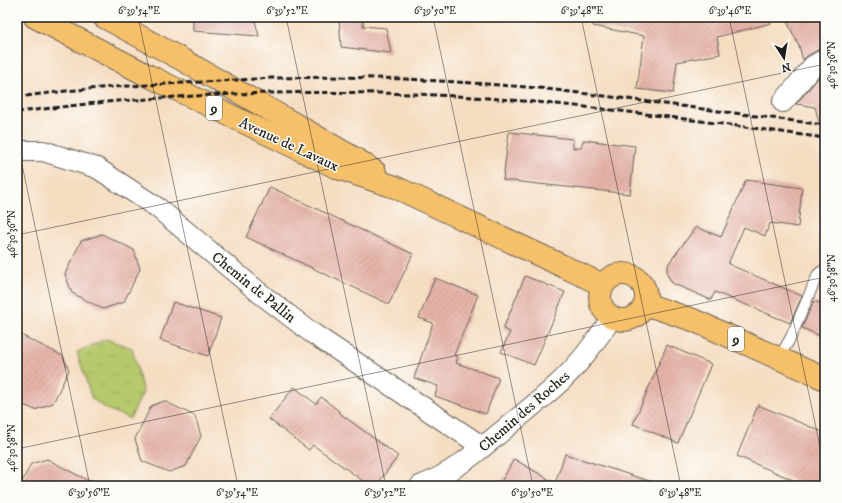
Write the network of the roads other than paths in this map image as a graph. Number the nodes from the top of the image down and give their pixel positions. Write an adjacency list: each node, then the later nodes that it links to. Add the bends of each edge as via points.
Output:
1 (35, 17): 6 (main road, Avenue de Lavaux / 9, via 338,168)
2 (104, 17): 6 (main road, Avenue de Lavaux / 9, via 359,161)
3 (825, 59): 4 (street, via 813,66)
4 (783, 102)
5 (17, 151): 13 (street, Chemin de Pallin, via 43,151 97,168 158,208 312,333)
6 (395, 187): 8 (main road, Avenue de Lavaux / 9)
7 (825, 269): 11 (lane, via 818,274 791,337)
8 (603, 285): 9 (main road, via 614,276 630,275 642,284 646,291); 10 (main road, via 600,300 602,307)
9 (645, 304): 10 (main road, via 634,318); 11 (main road, 9, via 693,320)
10 (612, 318): 13 (street, Chemin des Roches, via 561,382)
11 (779, 358): 12 (main road, 9)
12 (825, 379)
13 (483, 447): 14 (street, Chemin des Roches, via 456,468)
14 (420, 486)

